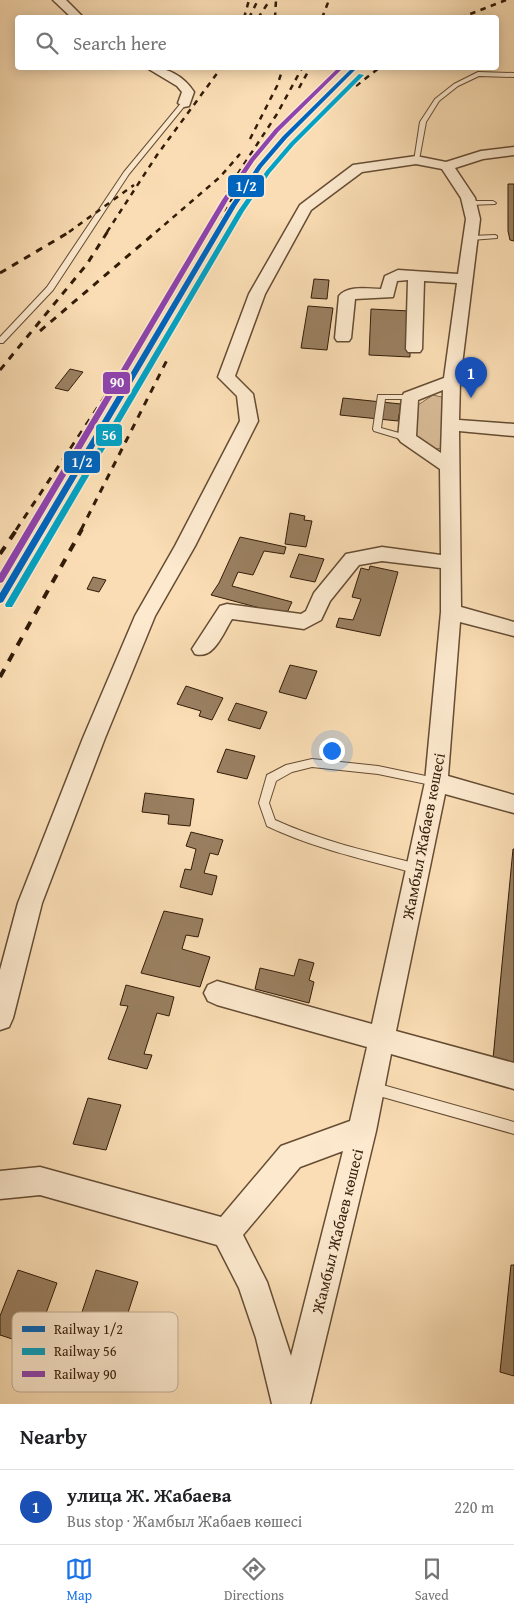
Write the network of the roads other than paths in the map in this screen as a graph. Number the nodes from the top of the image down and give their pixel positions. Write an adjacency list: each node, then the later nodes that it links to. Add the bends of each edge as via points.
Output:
1 (59, 0): 2 (street)
2 (76, 15)
3 (157, 70): 5 (street, via 182,83 188,92)
4 (514, 75): 7 (lane, via 478,74 437,100 423,122)
5 (184, 103): 16 (lane, via 126,173 50,288)
6 (514, 151): 8 (street, via 482,155)
7 (416, 160): 8 (street); 32 (street, via 358,168 304,208 257,294 226,376 245,394 249,421 144,616 30,902)
8 (449, 169): 10 (street, Жамбыл Жабаев көшесі)
9 (493, 202): 10 (lane)
10 (469, 203): 12 (street, Жамбыл Жабаев көшесі, via 473,219)
11 (495, 237): 12 (lane)
12 (471, 238): 14 (street, Жамбыл Жабаев көшесі)
13 (416, 276): 14 (street); 15 (street, via 398,275 390,280 388,294 356,293 347,296); 17 (street)
14 (465, 279): 18 (street, Жамбыл Жабаев көшесі)
15 (343, 338)
16 (0, 341)
17 (414, 349)
18 (452, 381): 19 (street); 20 (street, Жамбыл Жабаев көшесі)
19 (410, 397): 22 (street); 22 (lane, via 381,397 377,429)
20 (451, 425): 21 (street); 23 (street, Жамбыл Жабаев көшесі)
21 (514, 430)
22 (407, 438): 23 (street)
23 (449, 467): 24 (street, Жамбыл Жабаев көшесі)
24 (452, 563): 25 (street, Жамбыл Жабаев көшесі); 27 (street, via 382,554 353,559 321,598 314,615 304,622 227,611)
25 (451, 612): 26 (street); 28 (street, Жамбыл Жабаев көшесі)
26 (514, 629)
27 (202, 649)
28 (436, 782): 29 (street); 30 (street, Жамбыл Жабаев көшесі); 30 (lane, via 378,770 312,763 290,768 271,778 264,803 271,822 297,835)
29 (514, 804)
30 (418, 869): 33 (street, Жамбыл Жабаев көшесі)
31 (217, 993): 33 (street)
32 (0, 1018)
33 (380, 1040): 34 (street); 35 (street, Жамбыл Жабаев көшесі)
34 (514, 1076)
35 (371, 1087): 36 (lane); 37 (street, Жамбыл Жабаев көшесі)
36 (514, 1128)
37 (362, 1131): 39 (street, via 292,1156); 41 (street, Жамбыл Жабаев көшесі)
38 (0, 1185): 39 (street, via 40,1181)
39 (226, 1233): 40 (street, via 252,1282)
40 (288, 1404)
41 (294, 1404)

